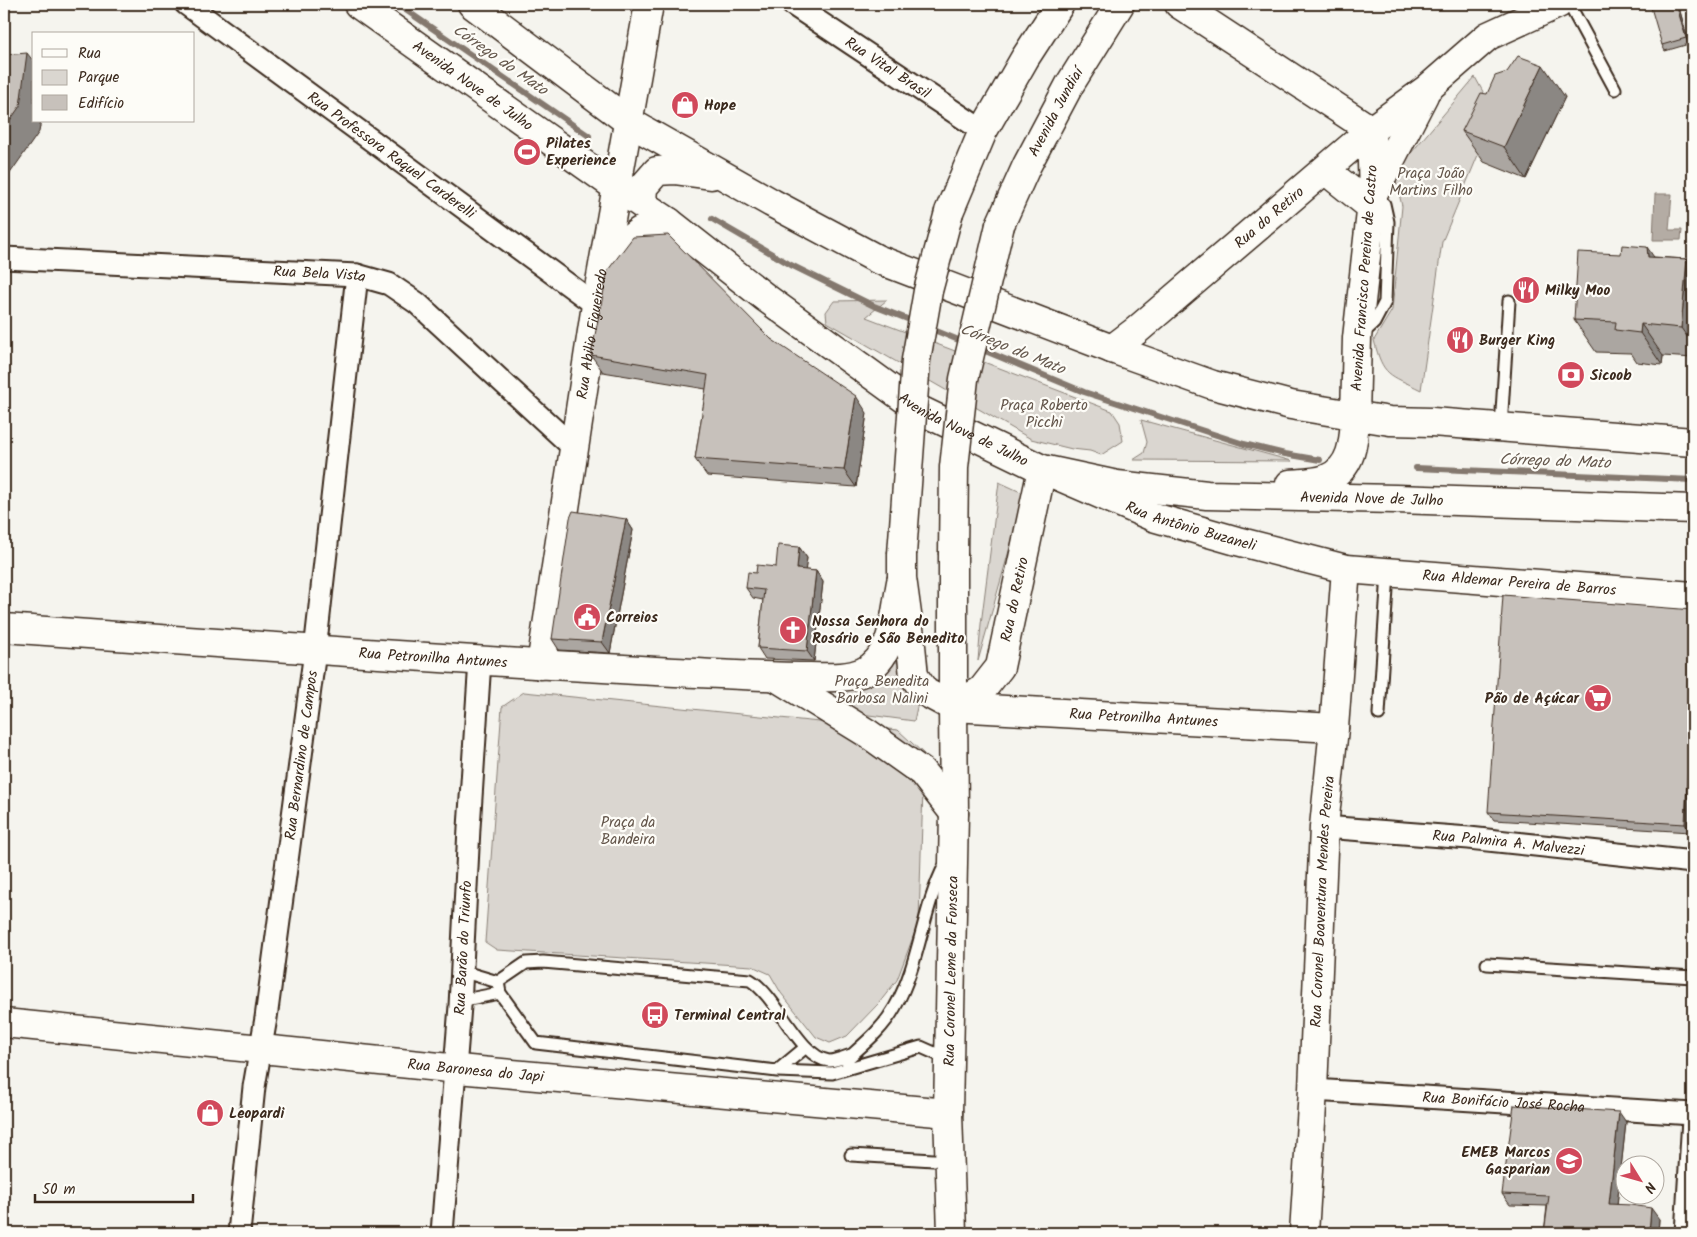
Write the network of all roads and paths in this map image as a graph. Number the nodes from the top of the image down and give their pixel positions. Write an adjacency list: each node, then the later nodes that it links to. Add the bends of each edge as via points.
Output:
1 (186, 4): 27 (street, Rua Professora Raquel Carderelli)
2 (358, 4): 20 (main road, Avenida Nove de Julho)
3 (472, 4): 15 (main road)
4 (649, 4): 15 (main road, Rua Abilio Figueiredo)
5 (792, 4): 17 (street, Rua Vital Brasil)
6 (1060, 4): 17 (main road)
7 (1120, 4): 45 (main road, Avenida Jundiaí, bridge, via 1070,84 1000,225 964,379 954,467)
8 (1179, 4): 16 (main road)
9 (1524, 4): 12 (main road)
10 (1558, 4): 12 (main road, Rua do Retiro)
11 (1568, 4): 14 (lane)
12 (1488, 36): 13 (main road, Rua do Retiro)
13 (1428, 89): 16 (main road, Rua do Retiro); 21 (main road, Rua do Retiro)
14 (1614, 89)
15 (629, 122): 19 (main road); 20 (main road, Rua Abilio Figueiredo)
16 (1372, 130): 18 (main road, Rua do Retiro); 21 (main road, Avenida Francisco Pereira de Castro)
17 (982, 131): 36 (main road, bridge, via 949,212 928,291 916,360)
18 (1325, 170): 21 (main road); 28 (main road, Rua do Retiro)
19 (728, 178): 22 (main road, via 674,170 657,171 643,187); 28 (main road, via 877,259)
20 (616, 186): 22 (main road, Avenida Nove de Julho); 27 (main road, Rua Abilio Figueiredo)
21 (1372, 200): 29 (main road, Avenida Francisco Pereira de Castro, via 1357,338)
22 (642, 204): 23 (main road, Avenida Nove de Julho)
23 (670, 222): 27 (main road, via 640,231 618,249); 33 (main road, Avenida Nove de Julho, via 766,298 920,410)
24 (4, 258): 25 (street, Rua Bela Vista)
25 (357, 275): 32 (street, Rua Bela Vista, via 389,284 417,303); 41 (street, Rua Bernardino de Campos)
26 (1509, 300): 30 (lane)
27 (597, 302): 32 (main road, Rua Abilio Figueiredo)
28 (1112, 349): 29 (main road, via 1213,385 1291,405)
29 (1354, 416): 30 (main road); 34 (main road, Avenida Francisco Pereira de Castro, via 1350,455 1339,471 1325,479)
30 (1501, 427): 31 (main road)
31 (1693, 442)
32 (574, 448): 43 (main road, Rua Abilio Figueiredo)
33 (1042, 469): 34 (main road, Avenida Nove de Julho, via 1117,485); 37 (main road, Rua Antônio Buzaneli, via 1152,517); 45 (main road, Rua do Retiro, via 1000,667 982,690)
34 (1207, 495): 35 (main road, Avenida Nove de Julho)
35 (1693, 509)
36 (902, 566): 44 (main road, Rua Petronilha Antunes, via 891,636 876,663 863,672 845,677); 45 (main road, via 914,676 926,692)
37 (1346, 569): 38 (main road, Rua Aldemar Pereira de Barros); 47 (main road, Rua Coronel Boaventura Mendes Pereira)
38 (1388, 573): 39 (main road, Rua Aldemar Pereira de Barros); 46 (lane)
39 (1693, 596)
40 (4, 628): 41 (main road, Rua Petronilha Antunes)
41 (315, 651): 42 (main road, Rua Petronilha Antunes); 59 (street, Rua Bernardino de Campos)
42 (480, 661): 43 (main road, Rua Petronilha Antunes); 53 (street, Rua Barão do Triunfo)
43 (541, 665): 44 (main road, Rua Petronilha Antunes)
44 (776, 677): 48 (main road, via 867,733 922,772)
45 (952, 707): 47 (main road, Rua Petronilha Antunes); 48 (main road, Rua Coronel Leme da Fonseca)
46 (1379, 714)
47 (1334, 728): 49 (main road, Rua Coronel Boaventura Mendes Pereira)
48 (954, 814): 50 (main road, Rua Coronel Leme da Fonseca)
49 (1324, 827): 51 (street, Rua Palmira A. Malvezzi, via 1459,837); 65 (main road, Rua Coronel Boaventura Mendes Pereira)
50 (954, 849): 60 (lane, via 941,872 911,970 895,1007 872,1038); 61 (main road, Rua Coronel Leme da Fonseca)
51 (1693, 862)
52 (1487, 964): 54 (lane)
53 (460, 971): 55 (lane); 56 (street, Rua Barão do Triunfo)
54 (1693, 977)
55 (499, 988): 56 (lane); 58 (lane, via 526,963 543,962 750,980 764,989); 63 (lane, via 536,1043)
56 (460, 1006): 62 (street, Rua Barão do Triunfo)
57 (4, 1023): 59 (main road, Rua Baronesa do Japi)
58 (806, 1047): 60 (lane, via 816,1056 830,1061); 63 (lane)
59 (261, 1048): 62 (main road, Rua Baronesa do Japi); 71 (street, Rua Bernardino de Campos)
60 (851, 1055): 64 (lane)
61 (950, 1060): 64 (lane, via 920,1047); 66 (main road, Rua Coronel Leme da Fonseca)
62 (454, 1068): 66 (main road, Rua Baronesa do Japi); 72 (street, Rua Barão do Triunfo)
63 (777, 1071): 64 (lane)
64 (832, 1074)
65 (1314, 1090): 67 (street, Rua Bonifácio José Rocha); 74 (main road, Rua Coronel Boaventura Mendes Pereira)
66 (948, 1113): 70 (main road, Rua Coronel Leme da Fonseca)
67 (1693, 1114)
68 (1693, 1119): 75 (street)
69 (851, 1155): 70 (lane)
70 (950, 1161): 73 (main road, Rua Coronel Leme da Fonseca)
71 (239, 1233)
72 (442, 1233)
73 (952, 1233)
74 (1304, 1233)
75 (1686, 1233)

